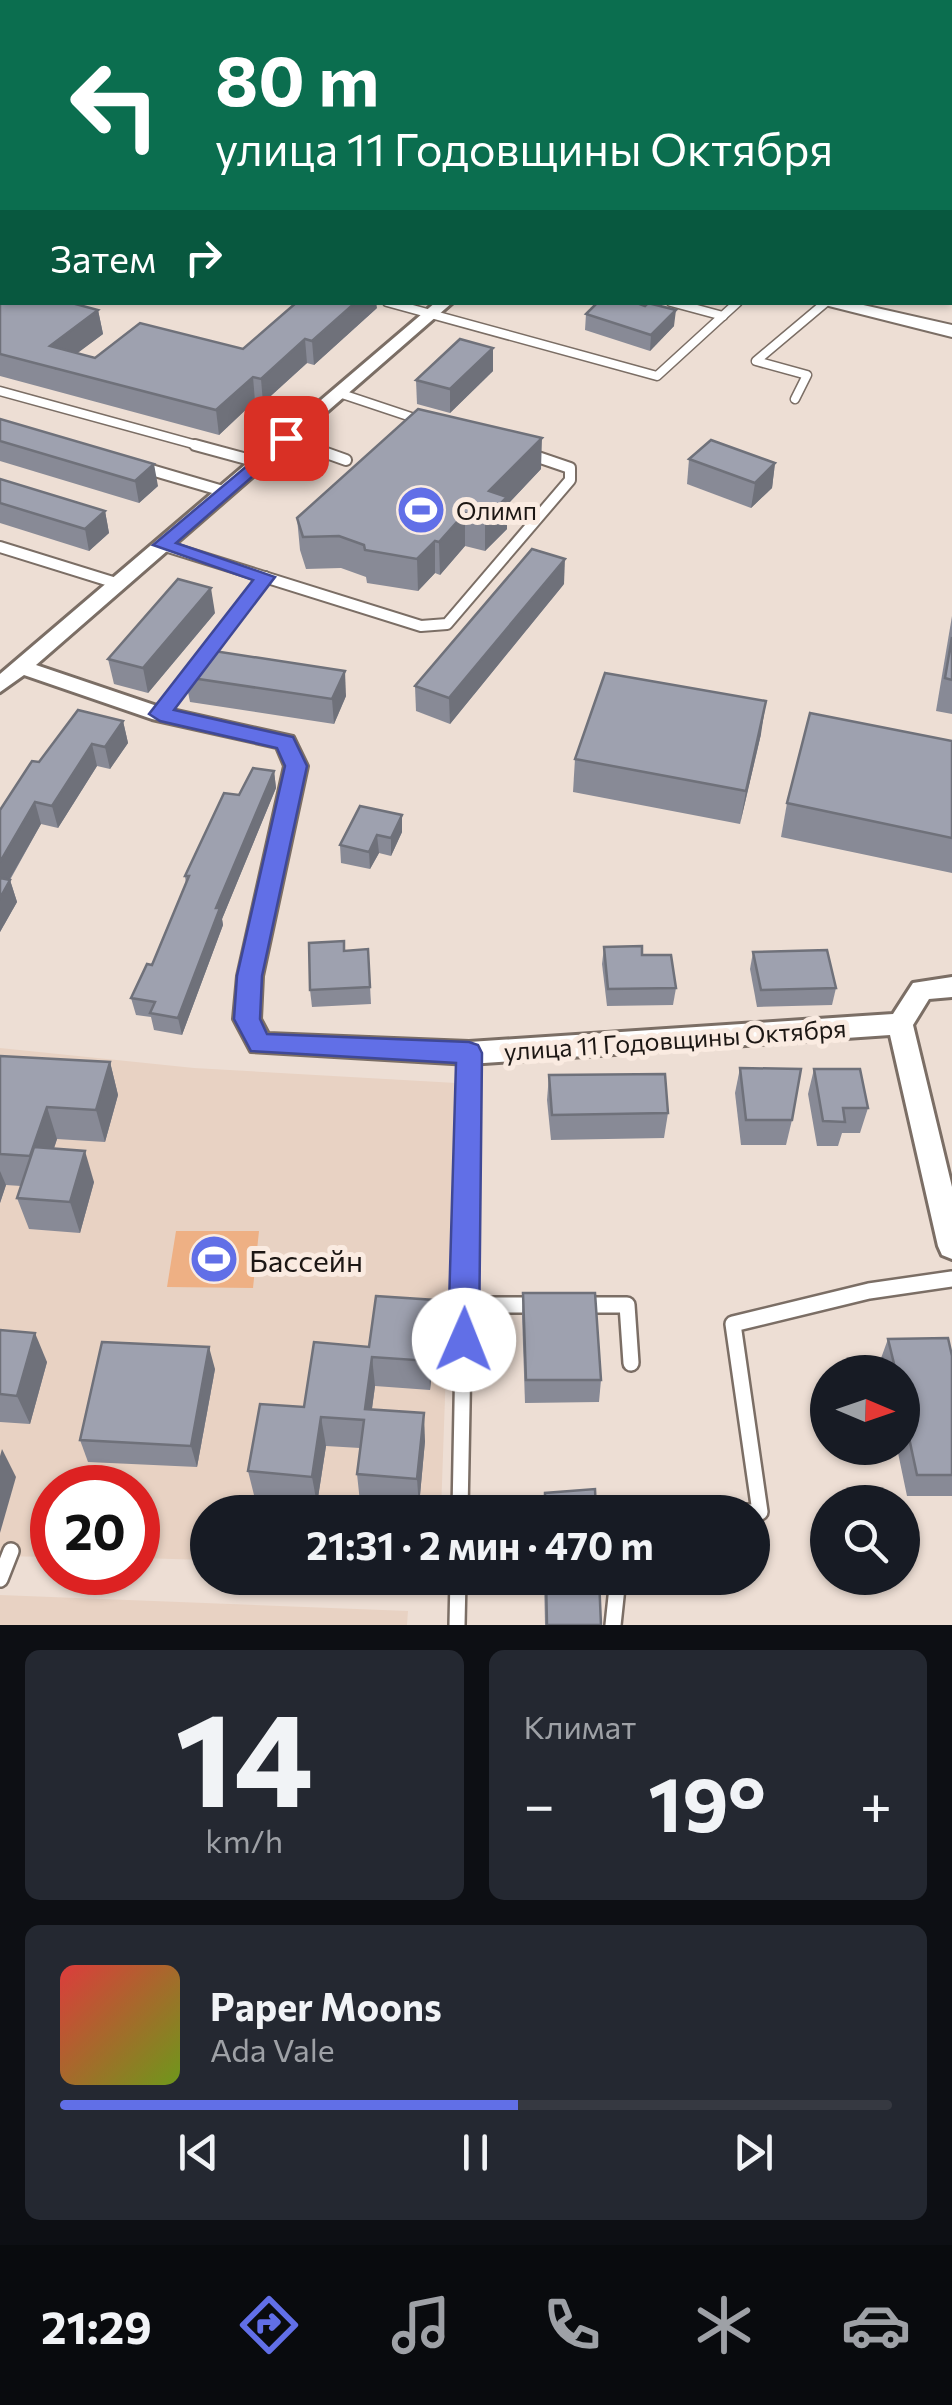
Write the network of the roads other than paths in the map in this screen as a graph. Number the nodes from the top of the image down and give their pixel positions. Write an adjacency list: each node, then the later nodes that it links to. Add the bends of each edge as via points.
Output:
1 (413, 305): 6 (lane)
2 (682, 305): 7 (lane)
3 (735, 305): 7 (lane)
4 (822, 305): 11 (lane, via 756,361 807,375)
5 (833, 305): 8 (street)
6 (439, 308): 7 (lane, via 657,376); 10 (street)
7 (723, 316)
8 (952, 331)
9 (0, 391): 16 (lane)
10 (339, 393): 12 (lane); 13 (street)
11 (795, 399)
12 (430, 424)
13 (286, 438): 15 (lane); 16 (street)
14 (506, 446): 21 (lane, via 564,464 570,480 446,624 421,626)
15 (346, 460)
16 (258, 462): 18 (street)
17 (130, 464): 18 (lane)
18 (223, 491): 19 (street)
19 (162, 545): 21 (lane); 22 (street)
20 (0, 547): 22 (lane)
21 (265, 577): 25 (lane)
22 (116, 583): 23 (street)
23 (22, 667): 24 (street); 25 (street)
24 (0, 686)
25 (160, 714): 28 (street, улица 11 Годовщины Октября, via 286,742 296,766 250,976 247,1019 260,1044)
26 (952, 988): 27 (street, via 922,990)
27 (900, 1024): 28 (street, улица 11 Годовщины Октября); 29 (street)
28 (469, 1053): 31 (lane)
29 (952, 1246)
30 (952, 1280): 36 (lane, via 869,1291 732,1324)
31 (464, 1305): 32 (lane); 35 (lane)
32 (554, 1305)
33 (573, 1305): 34 (lane, via 627,1305)
34 (631, 1363)
35 (460, 1495)
36 (757, 1495)
37 (11, 1551): 38 (lane)
38 (0, 1579)
39 (458, 1595): 41 (lane)
40 (616, 1595): 42 (lane)
41 (458, 1625)
42 (613, 1625)

